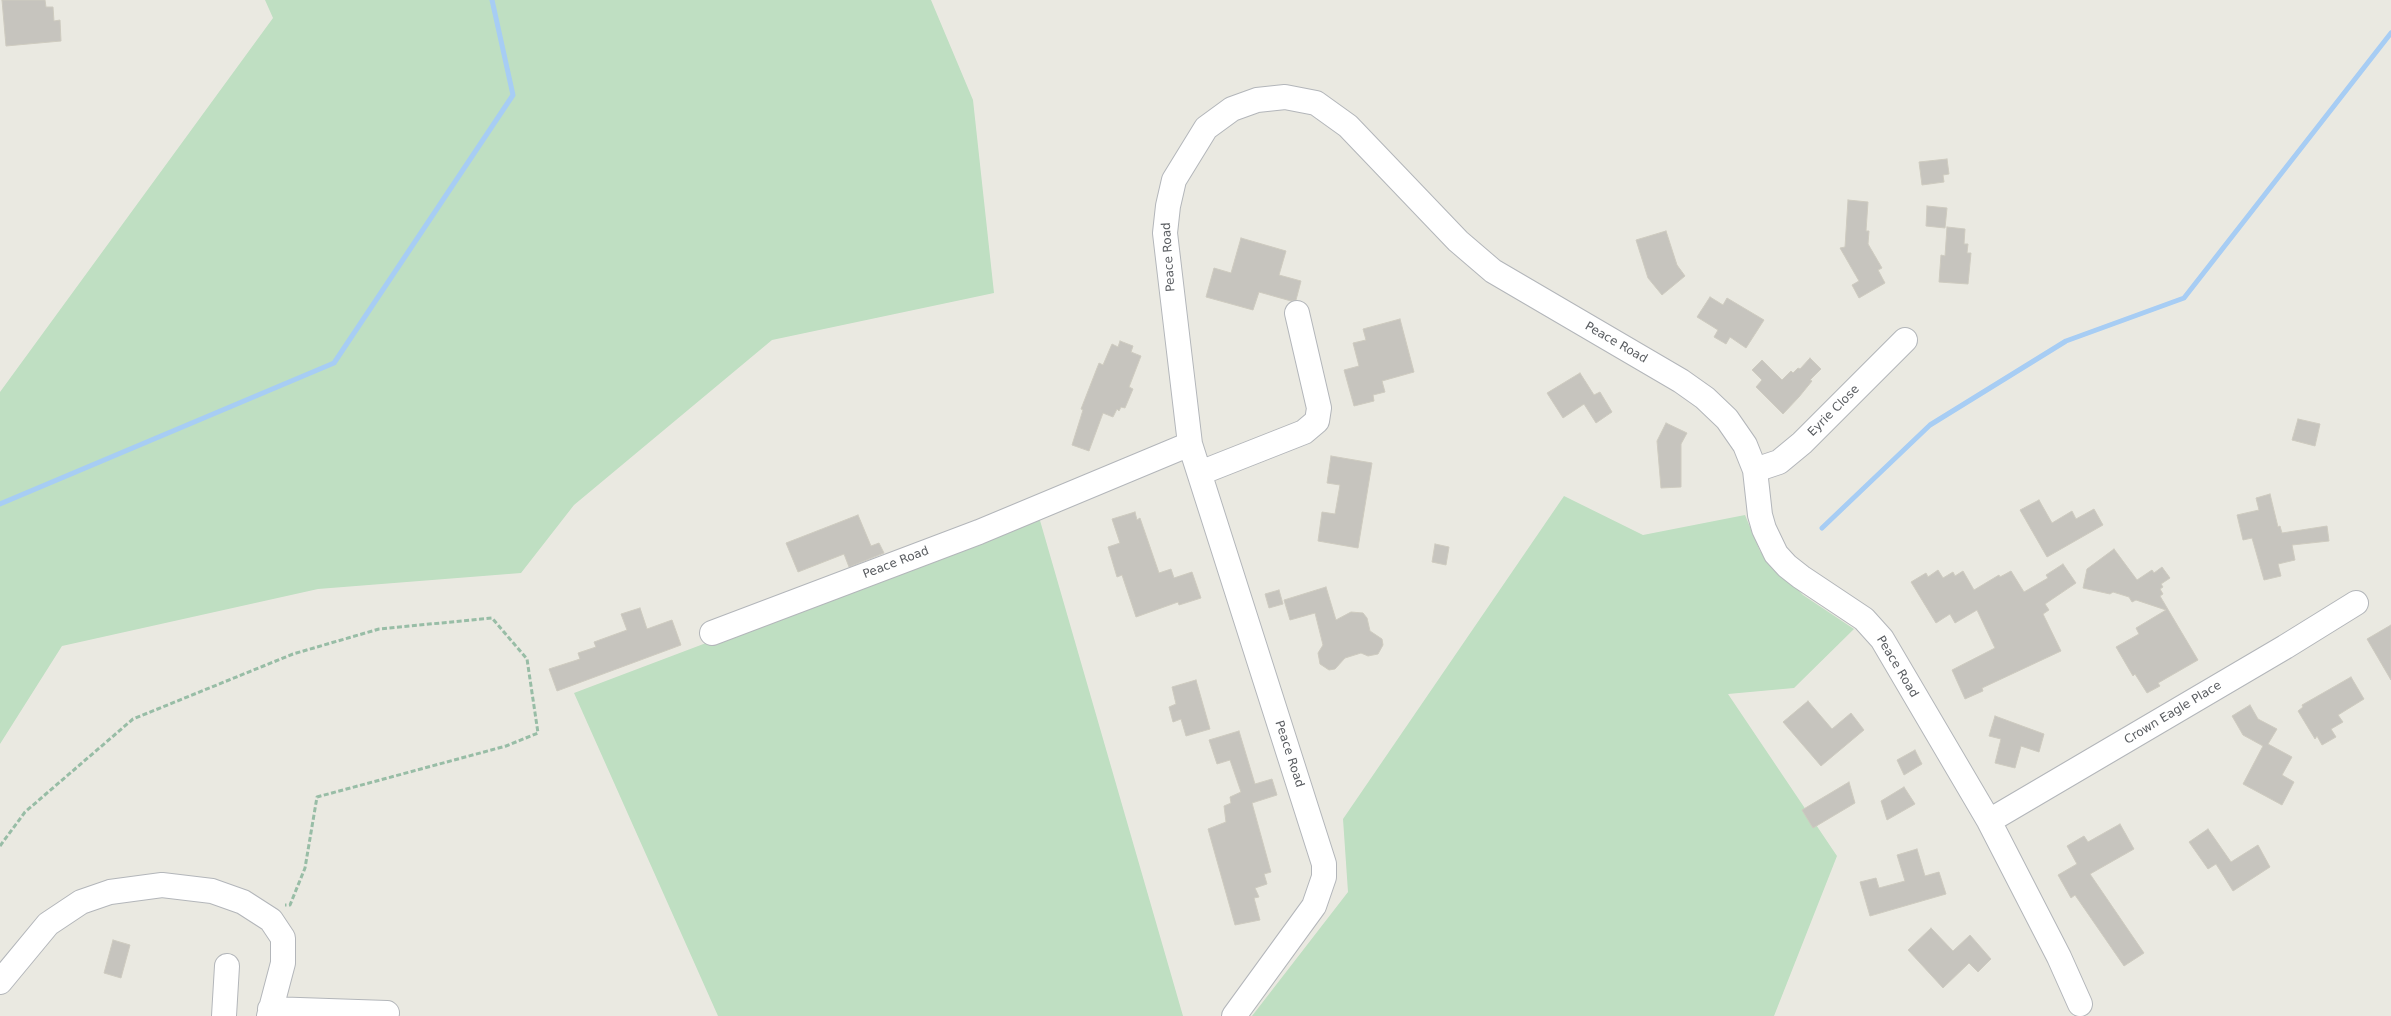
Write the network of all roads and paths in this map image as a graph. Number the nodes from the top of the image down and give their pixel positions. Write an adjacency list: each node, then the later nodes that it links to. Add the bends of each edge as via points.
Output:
1 (1297, 313): 5 (street, via 1319,408 1317,421 1304,432)
2 (1905, 340): 4 (street, Eyrie Close, via 1802,443 1779,462)
3 (1190, 444): 4 (street, Peace Road, via 1165,233 1174,180 1198,139 1219,117 1257,100 1285,97 1316,103 1348,126 1458,241 1493,271 1682,381 1705,398 1727,419 1745,445); 5 (street, Peace Road); 7 (street, Peace Road, via 979,532)
4 (1755, 470): 8 (street, Peace Road, via 1762,522 1776,554 1801,577 1872,626)
5 (1200, 473): 17 (street, Peace Road, via 1324,864 1324,877 1314,906)
6 (2356, 603): 8 (street, Crown Eagle Place)
7 (712, 633)
8 (1989, 821): 13 (street, Peace Road)
9 (0, 846): 10 (path, via 25,812 133,719 293,654 379,629 492,618 527,659 538,733 506,746 317,797 306,868 290,905)
10 (281, 904)
11 (227, 966): 16 (street)
12 (0, 982): 14 (street, via 48,924 81,902 110,892 162,885 212,891 243,902 271,920 283,938 283,963)
13 (2080, 1004)
14 (269, 1012): 15 (street)
15 (387, 1013)
16 (224, 1016)
17 (1234, 1016)

